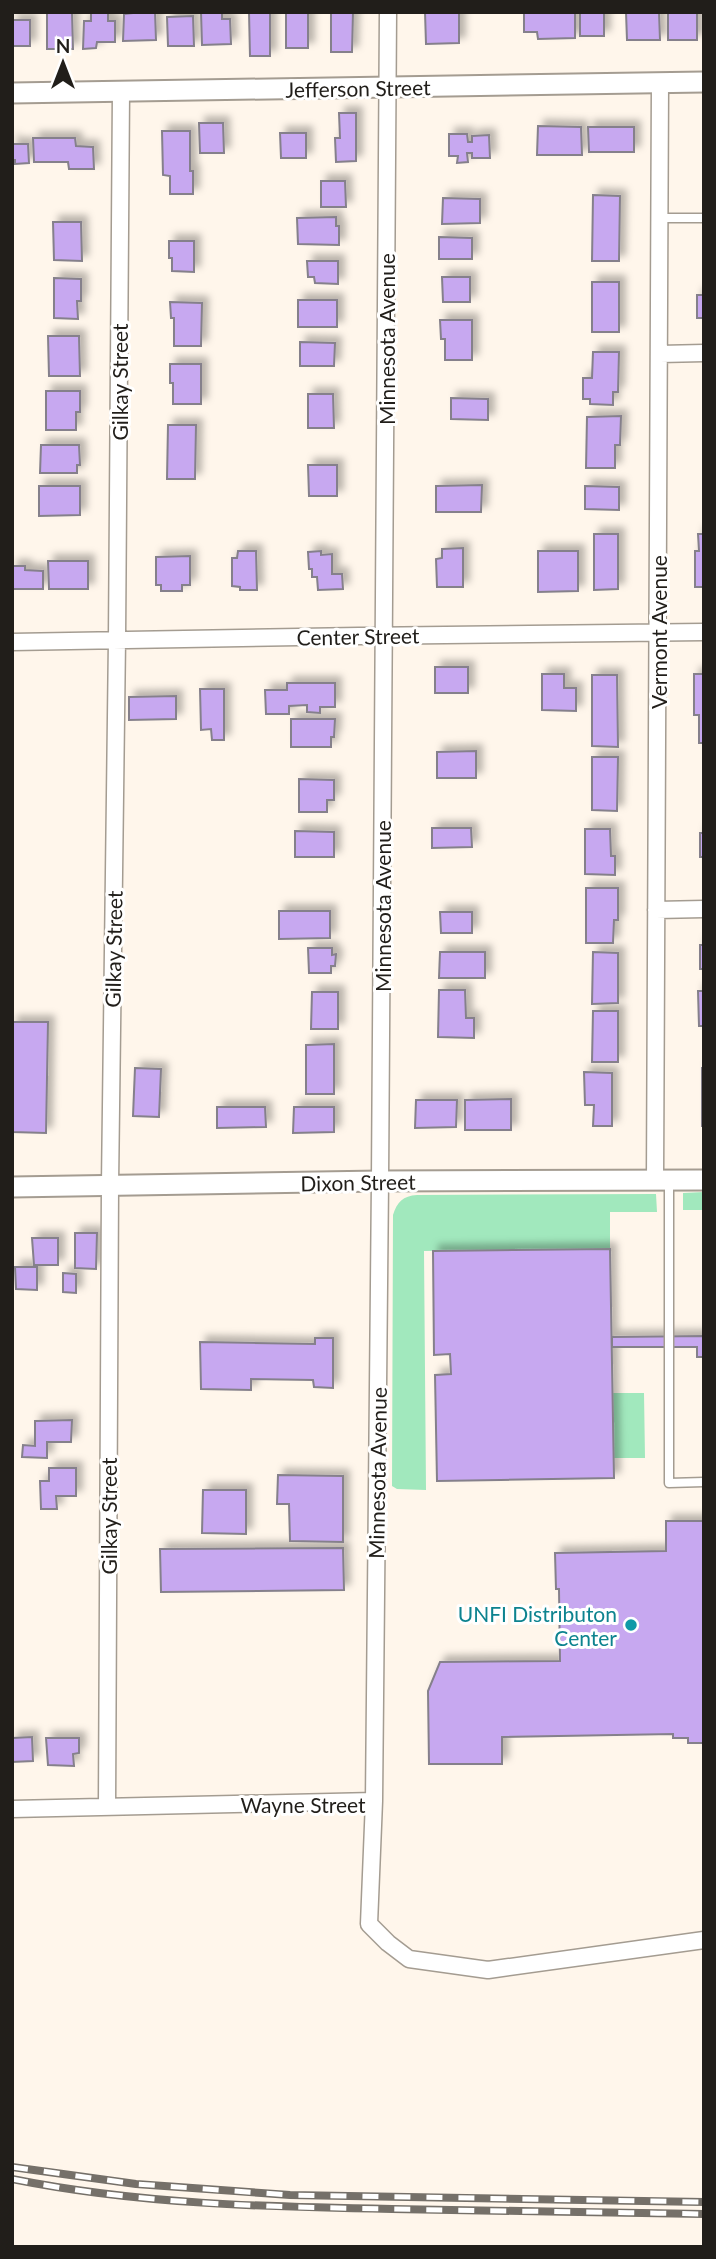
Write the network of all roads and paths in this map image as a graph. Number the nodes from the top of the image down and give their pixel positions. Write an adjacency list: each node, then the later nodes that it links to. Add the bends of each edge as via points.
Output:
1 (388, 12): 4 (street, Minnesota Avenue)
2 (704, 82): 3 (street, Jefferson Street)
3 (660, 83): 4 (street, Jefferson Street); 7 (street, Vermont Avenue)
4 (387, 88): 5 (street, Jefferson Street); 13 (street, Minnesota Avenue)
5 (121, 91): 6 (street, Jefferson Street); 14 (street, Gilkay Street)
6 (12, 93)
7 (660, 218): 8 (lane); 10 (street, Vermont Avenue)
8 (704, 218)
9 (704, 353): 10 (street)
10 (660, 354): 12 (street, Vermont Avenue)
11 (704, 632): 12 (street, Center Street)
12 (659, 633): 13 (street, Center Street); 17 (street, Vermont Avenue)
13 (384, 635): 14 (street, Center Street); 19 (street, Minnesota Avenue)
14 (117, 639): 15 (street, Center Street); 21 (street, Gilkay Street)
15 (12, 642)
16 (704, 909): 17 (street)
17 (656, 910): 20 (street, Vermont Avenue)
18 (704, 1180): 20 (street, Dixon Street)
19 (380, 1181): 20 (street, Dixon Street); 21 (street, Dixon Street); 24 (street, Minnesota Avenue)
20 (662, 1181): 23 (lane, via 669,1483)
21 (110, 1185): 22 (street, Dixon Street); 25 (street, Gilkay Street)
22 (12, 1186)
23 (704, 1482)
24 (374, 1801): 25 (street, Wayne Street); 27 (street, Wayne Street, via 369,1924 409,1959 488,1970)
25 (107, 1807): 26 (street, Wayne Street)
26 (12, 1809)
27 (704, 1940)

